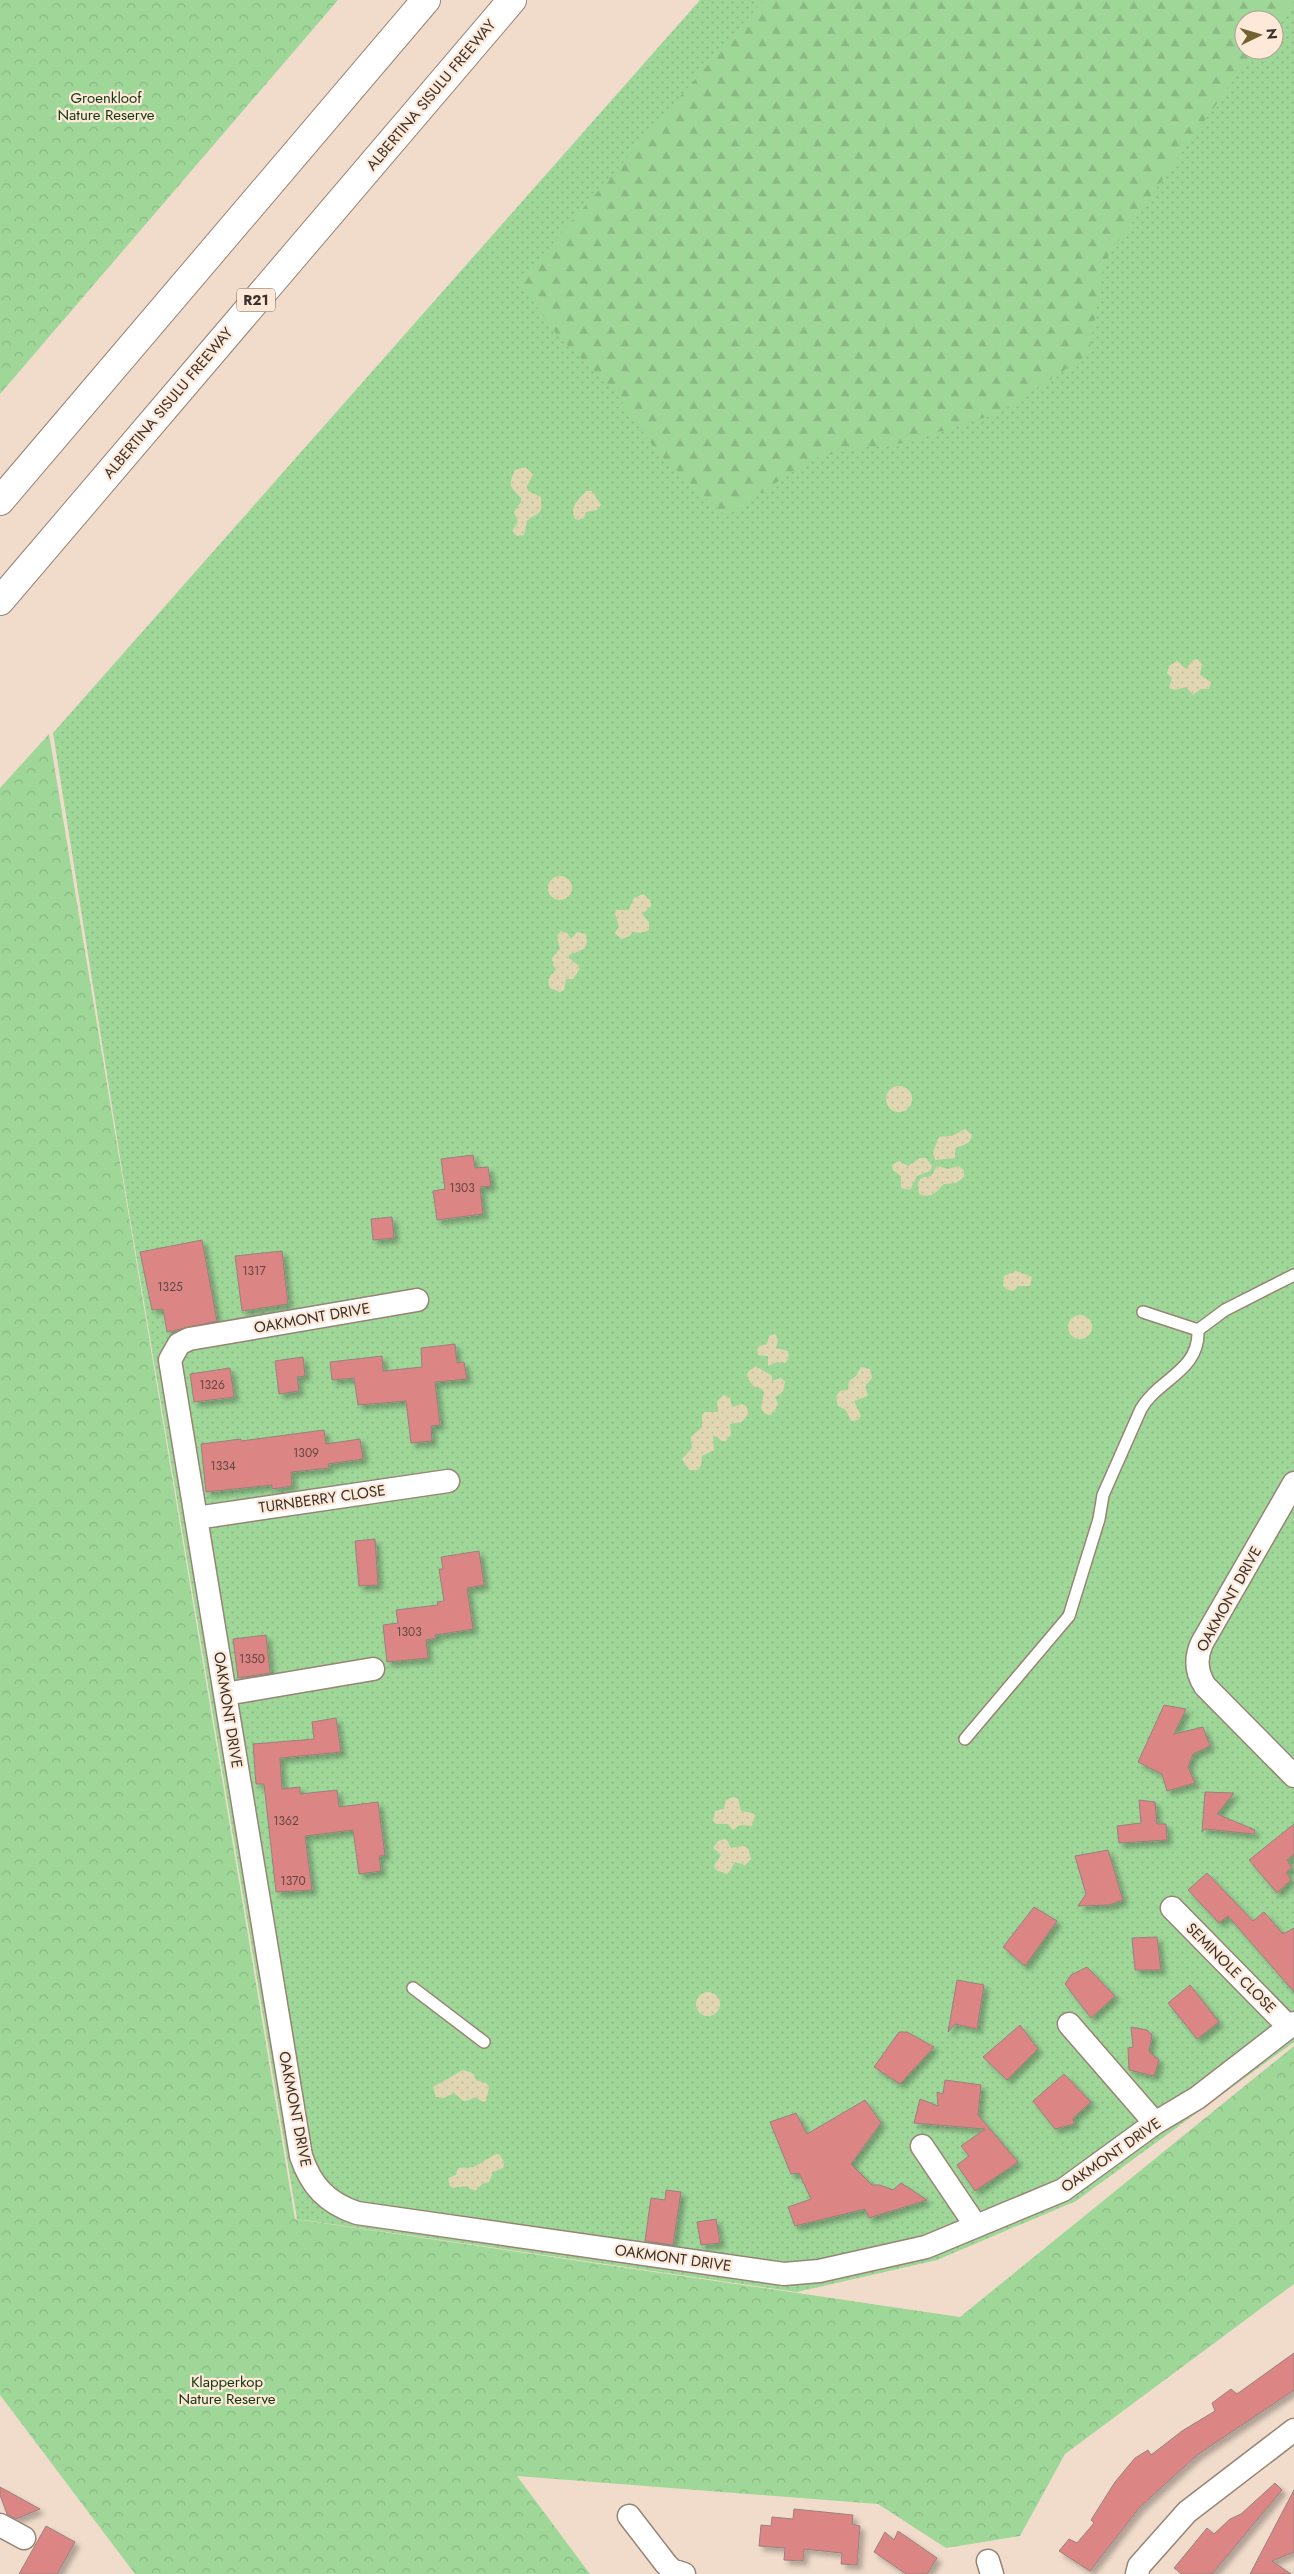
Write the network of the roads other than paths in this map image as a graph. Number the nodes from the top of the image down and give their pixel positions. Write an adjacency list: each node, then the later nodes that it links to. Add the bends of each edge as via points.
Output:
1 (426, 0): 3 (highway)
2 (512, 0): 4 (highway, ALBERTINA SISULU FREEWAY / R21)
3 (0, 501)
4 (0, 601)
5 (1294, 1275): 8 (lane, via 1224,1310)
6 (416, 1300): 11 (street, OAKMONT DRIVE, via 195,1338 179,1344 171,1355 170,1368)
7 (1143, 1312): 8 (lane)
8 (1198, 1330): 14 (lane, via 1199,1340 1188,1365 1148,1397 1141,1409 1103,1495 1100,1519 1069,1616)
9 (448, 1480): 11 (street, TURNBERRY CLOSE)
10 (1294, 1483): 15 (street, OAKMONT DRIVE, via 1202,1643 1197,1664 1205,1686)
11 (196, 1518): 13 (street, OAKMONT DRIVE)
12 (373, 1669): 13 (street)
13 (225, 1694): 23 (street, OAKMONT DRIVE, via 301,2156 312,2182 329,2200 357,2213 784,2274 819,2271 926,2247)
14 (965, 1739)
15 (1294, 1776)
16 (1172, 1908): 19 (street, SEMINOLE CLOSE)
17 (413, 1988): 20 (lane)
18 (1070, 2024): 21 (street)
19 (1292, 2025): 21 (street, OAKMONT DRIVE, via 1198,2098)
20 (484, 2042)
21 (1155, 2123): 23 (street, OAKMONT DRIVE, via 1063,2190)
22 (922, 2146): 23 (street)
23 (976, 2226)
24 (1294, 2430): 29 (street, via 1187,2512 1140,2566)
25 (629, 2516): 28 (street, via 672,2570)
26 (0, 2525): 27 (street)
27 (24, 2538)
28 (684, 2574)
29 (1137, 2574)

